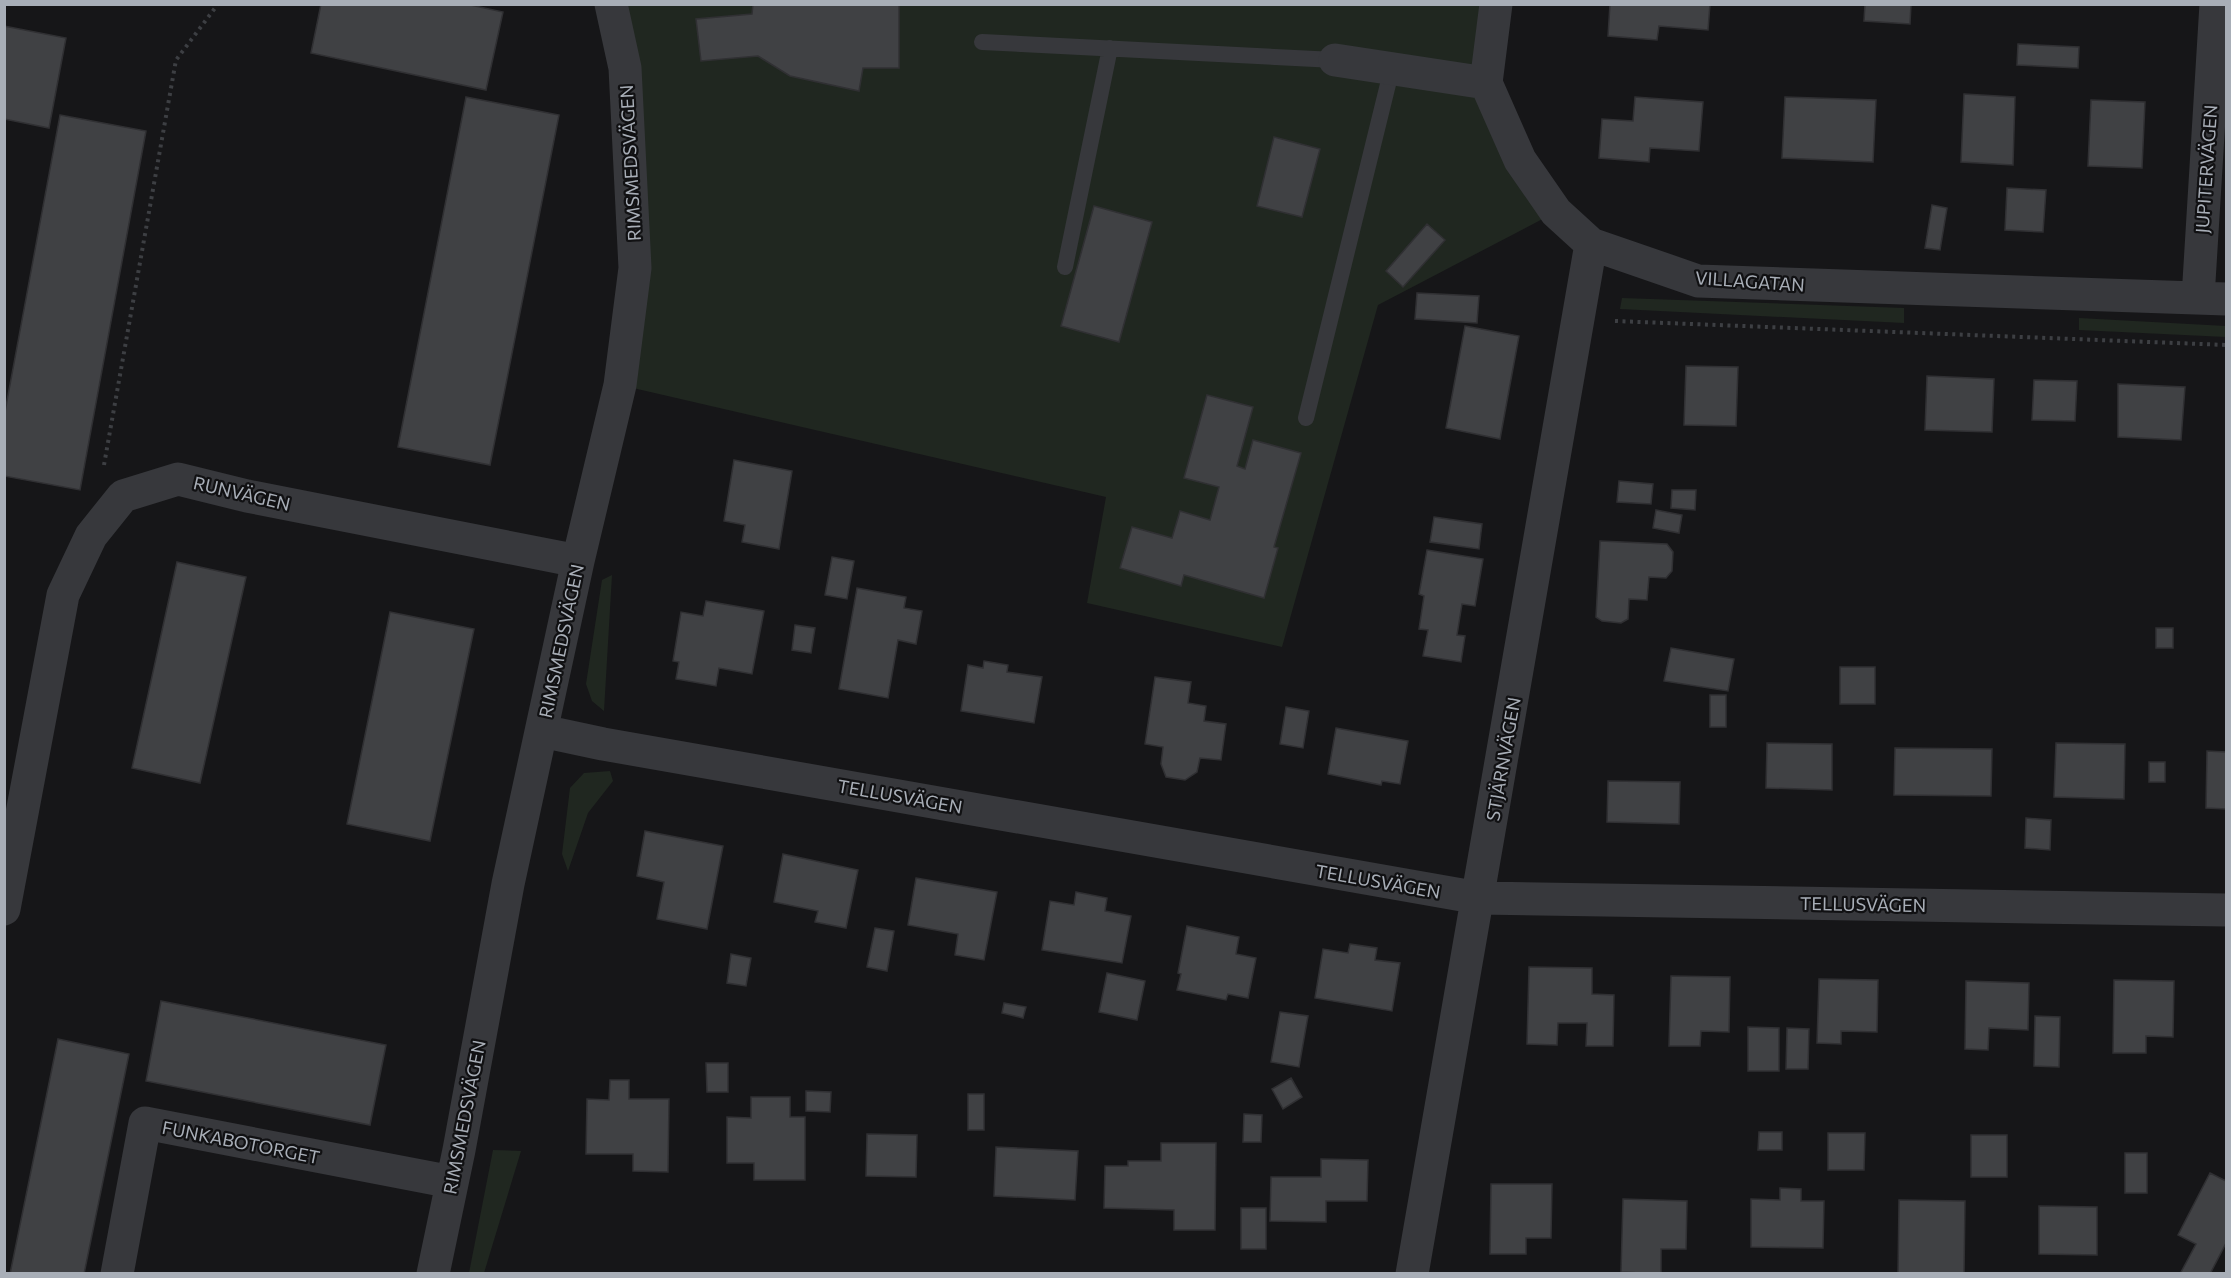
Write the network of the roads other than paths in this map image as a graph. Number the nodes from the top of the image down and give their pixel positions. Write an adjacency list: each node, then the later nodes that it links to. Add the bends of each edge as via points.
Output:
1 (611, 4): 13 (street, RIMSMEDSVÄGEN, via 625,68 635,268 620,385)
2 (1496, 4): 8 (street)
3 (2216, 4): 11 (street, JUPITERVÄGEN)
4 (982, 42): 5 (lane)
5 (1110, 48): 6 (lane); 10 (lane)
6 (1335, 60): 7 (street)
7 (1392, 69): 8 (street); 12 (lane)
8 (1486, 82): 9 (street, VILLAGATAN, via 1520,160 1556,212)
9 (1591, 244): 11 (street, VILLAGATAN, via 1698,281); 15 (street, STJÄRNVÄGEN)
10 (1065, 267)
11 (2212, 299)
12 (1306, 418)
13 (578, 561): 14 (street, RIMSMEDSVÄGEN); 16 (street, RUNVÄGEN, via 178,479 123,496 91,536 63,595)
14 (542, 731): 15 (street, TELLUSVÄGEN); 18 (street, RIMSMEDSVÄGEN, via 508,884)
15 (1479, 898): 17 (street, TELLUSVÄGEN); 21 (street, STJÄRNVÄGEN)
16 (4, 909)
17 (2226, 910)
18 (452, 1182): 19 (street, FUNKABOTORGET, via 145,1123); 20 (street, RIMSMEDSVÄGEN)
19 (117, 1274)
20 (433, 1274)
21 (1412, 1274)

